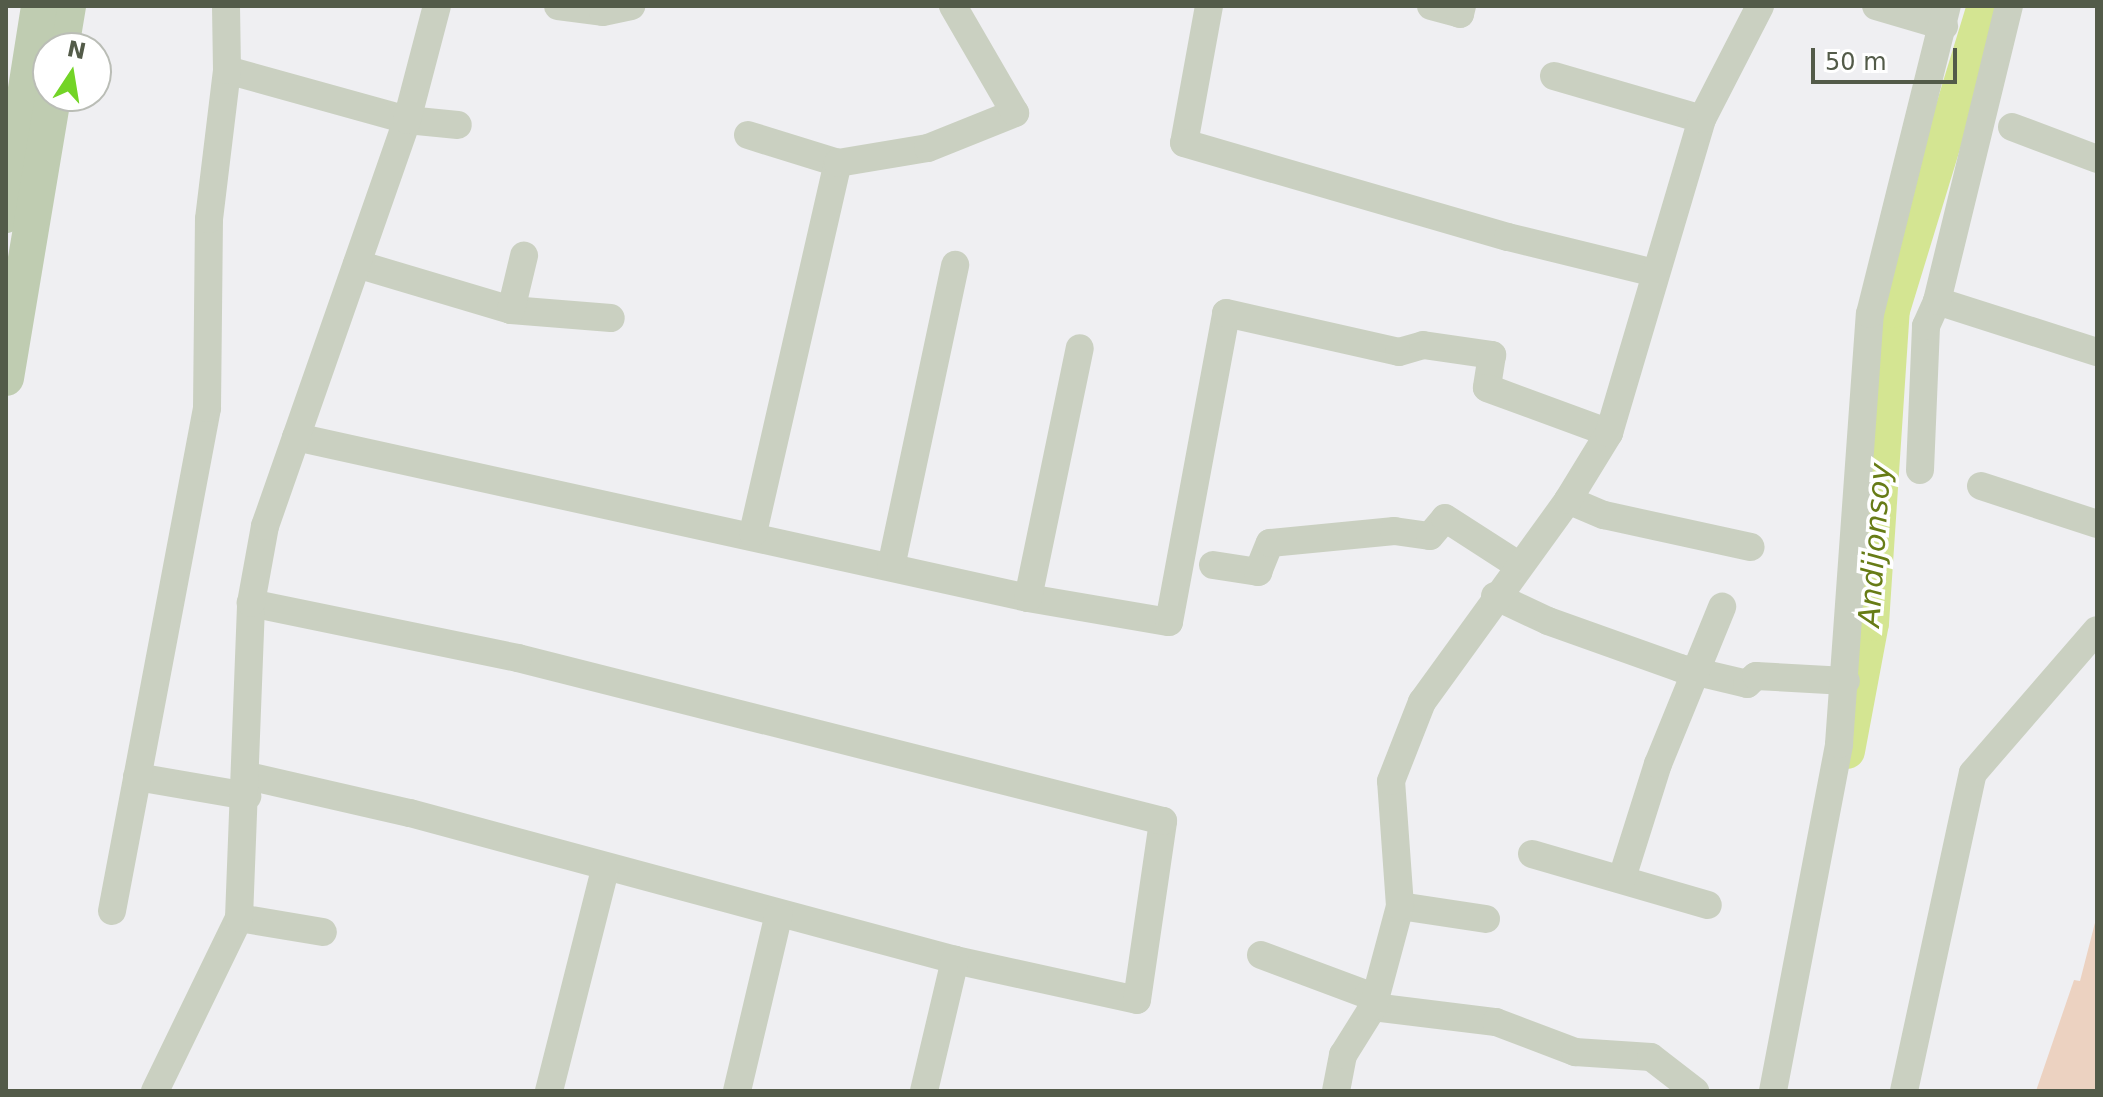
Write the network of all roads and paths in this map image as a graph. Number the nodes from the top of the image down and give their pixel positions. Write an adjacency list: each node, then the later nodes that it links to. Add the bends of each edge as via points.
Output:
1 (39, 6): 23 (main road)
2 (68, 6): 15 (main road)
3 (226, 6): 16 (street)
4 (437, 6): 20 (street)
5 (558, 6): 6 (street, via 603,12)
6 (631, 6)
7 (953, 6): 26 (street, via 1015,113 928,148)
8 (1209, 6): 31 (street, via 1184,143 1508,237)
9 (1431, 6): 10 (street, via 1460,14)
10 (1462, 6)
11 (1760, 6): 19 (street)
12 (1876, 6): 14 (street)
13 (2009, 6): 32 (street)
14 (1946, 16): 55 (street, via 1870,314)
15 (64, 32)
16 (227, 70): 20 (street); 56 (street, via 209,219 207,408)
17 (1554, 76): 19 (street)
18 (50, 112): 37 (main road)
19 (1702, 119): 31 (street)
20 (407, 120): 21 (street); 29 (street)
21 (458, 125)
22 (2012, 127): 25 (street)
23 (12, 134): 27 (main road)
24 (748, 135): 26 (street)
25 (2097, 159)
26 (838, 163): 44 (street)
27 (6, 215)
28 (524, 256): 33 (street)
29 (357, 264): 33 (street); 39 (street)
30 (955, 265): 48 (street)
31 (1655, 273): 38 (street)
32 (1937, 301): 36 (street); 40 (street, via 1926,326)
33 (511, 310): 34 (street)
34 (611, 318)
35 (1080, 348): 50 (street)
36 (2097, 352)
37 (6, 378)
38 (1609, 433): 42 (street); 50 (street, via 1487,388 1492,355 1423,345 1399,352 1226,313 1169,622)
39 (296, 437): 44 (street); 51 (street, via 265,526)
40 (1920, 470)
41 (1981, 486): 43 (street)
42 (1568, 500): 45 (street, via 1604,515); 47 (street)
43 (2097, 524)
44 (753, 533): 48 (street)
45 (1751, 547)
46 (1213, 565): 47 (street, via 1258,572 1270,543 1394,531 1430,536 1445,518)
47 (1518, 565): 49 (street)
48 (891, 567): 50 (street)
49 (1495, 596): 54 (street, via 1548,621); 62 (street, via 1422,702 1391,781)
50 (1028, 598)
51 (251, 603): 57 (street); 69 (street, via 518,658 1163,821 1137,1000)
52 (1722, 607): 54 (street)
53 (2097, 630): 78 (street, via 1973,773)
54 (1699, 671): 55 (street, via 1747,684 1756,676); 60 (street, via 1658,764)
55 (1846, 681): 77 (street, via 1839,744)
56 (137, 777): 57 (street); 63 (street)
57 (248, 786): 59 (street, via 410,813); 65 (street)
58 (1532, 854): 60 (street)
59 (605, 869): 64 (street); 72 (street)
60 (1622, 878): 61 (street)
61 (1708, 905)
62 (1400, 906): 66 (street); 70 (street)
63 (112, 911)
64 (779, 914): 69 (street); 73 (street)
65 (239, 918): 67 (street); 71 (street)
66 (1486, 919)
67 (323, 932)
68 (1261, 955): 70 (street, via 1368,995)
69 (955, 960): 74 (street)
70 (1373, 1007): 75 (street, via 1343,1055); 76 (street, via 1496,1022 1575,1052 1651,1057)
71 (155, 1091)
72 (549, 1091)
73 (737, 1091)
74 (924, 1091)
75 (1336, 1091)
76 (1695, 1091)
77 (1773, 1091)
78 (1904, 1091)

